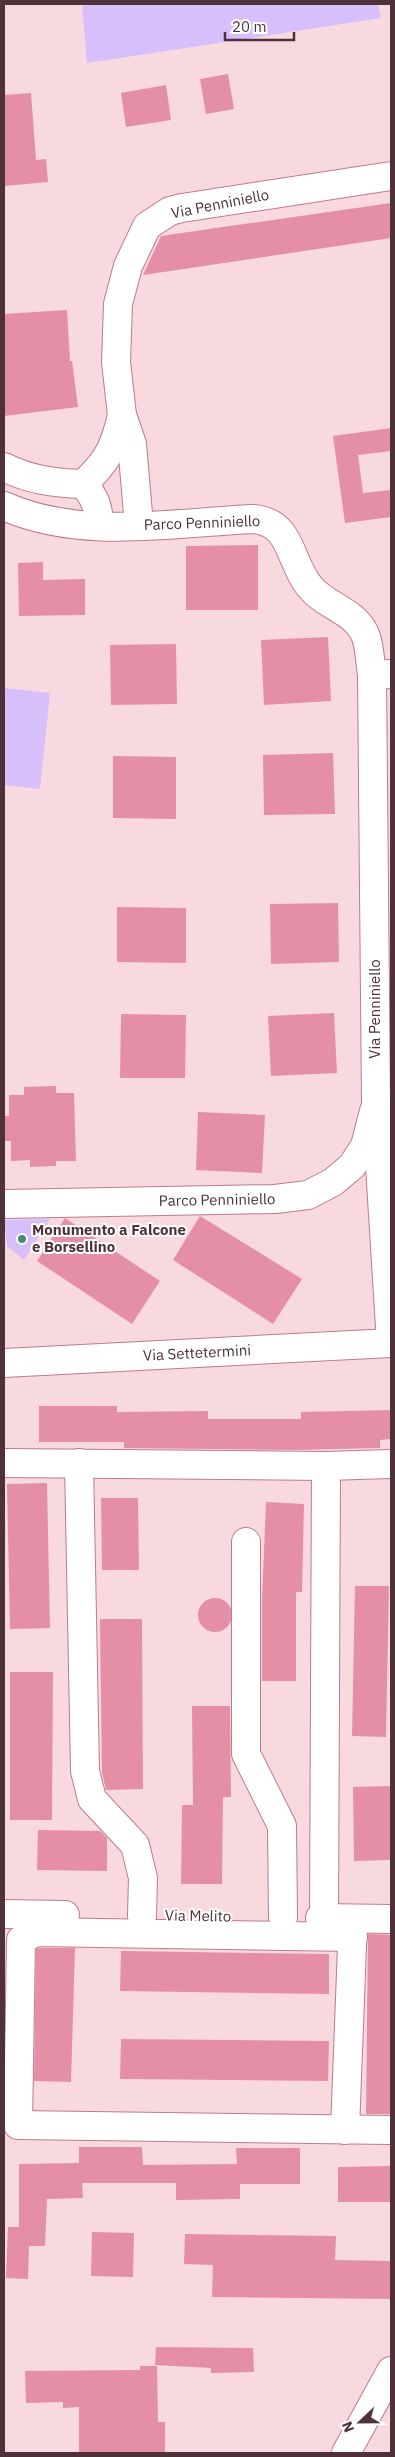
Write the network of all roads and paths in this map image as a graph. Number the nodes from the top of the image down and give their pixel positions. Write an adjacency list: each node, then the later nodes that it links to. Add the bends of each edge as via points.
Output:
1 (391, 176): 2 (main road, Via Penniniello, via 182,208 147,226 128,266 118,304 116,362)
2 (122, 415): 4 (main road, via 106,461); 6 (main road, Via Penniniello, via 132,444)
3 (4, 467): 4 (main road, via 46,482)
4 (83, 484): 7 (main road, via 93,494)
5 (4, 506): 7 (main road, Parco Penniniello, via 55,523)
6 (139, 525): 7 (main road, Parco Penniniello); 8 (main road, Parco Penniniello, via 252,519 271,523 289,544 310,588 359,624)
7 (99, 526)
8 (382, 675): 9 (main road, Via Penniniello)
9 (376, 1102): 10 (main road, Parco Penniniello, via 365,1146 352,1166 333,1182 308,1195 275,1199); 11 (main road, Via Penniniello)
10 (4, 1204)
11 (391, 1343): 12 (main road, Via Settetermini)
12 (4, 1363)
13 (4, 1463): 14 (main road)
14 (79, 1463): 16 (main road); 19 (main road, via 85,1772 92,1799 135,1845 142,1878)
15 (391, 1464): 16 (main road)
16 (326, 1466): 21 (main road)
17 (246, 1542): 20 (main road, via 246,1754 282,1826)
18 (4, 1914): 19 (main road, Via Melito)
19 (142, 1916): 20 (main road, Via Melito)
20 (283, 1917): 21 (main road, Via Melito)
21 (324, 1918): 23 (main road, Via Melito)
22 (391, 1919): 23 (main road, Via Melito)
23 (353, 1928): 24 (main road); 24 (main road, via 36,1932 21,1940 18,2125)
24 (346, 2130): 25 (main road)
25 (391, 2130)
26 (391, 2371): 27 (main road)
27 (346, 2453)

